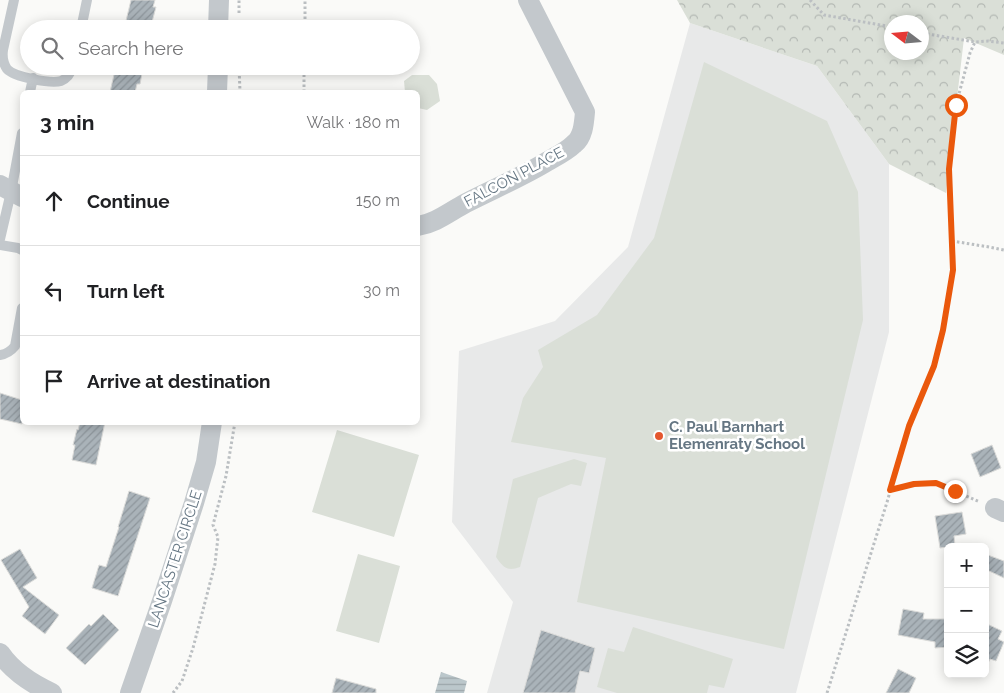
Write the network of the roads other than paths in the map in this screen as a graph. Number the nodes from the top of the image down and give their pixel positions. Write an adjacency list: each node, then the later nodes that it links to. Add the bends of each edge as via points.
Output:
1 (14, 0): 7 (lane, via 2,56 6,68)
2 (87, 0): 5 (lane)
3 (219, 0): 6 (street)
4 (528, 0): 16 (street, FALCON PLACE, via 585,112 581,135 575,144 531,172 433,222)
5 (83, 20)
6 (218, 20)
7 (20, 74)
8 (22, 75): 11 (lane)
9 (69, 75): 11 (lane, via 58,82)
10 (218, 75): 13 (street)
11 (33, 78): 12 (lane)
12 (30, 90)
13 (217, 90)
14 (20, 144): 15 (lane)
15 (11, 191): 17 (lane)
16 (420, 225)
17 (0, 239)
18 (0, 245): 19 (lane)
19 (20, 249)
20 (20, 319): 21 (lane, via 15,346)
21 (0, 356)
22 (212, 425): 25 (street, LANCASTER CIRCLE, via 206,462 194,503)
23 (0, 653): 24 (street, via 17,673)
24 (52, 693)
25 (130, 693)

